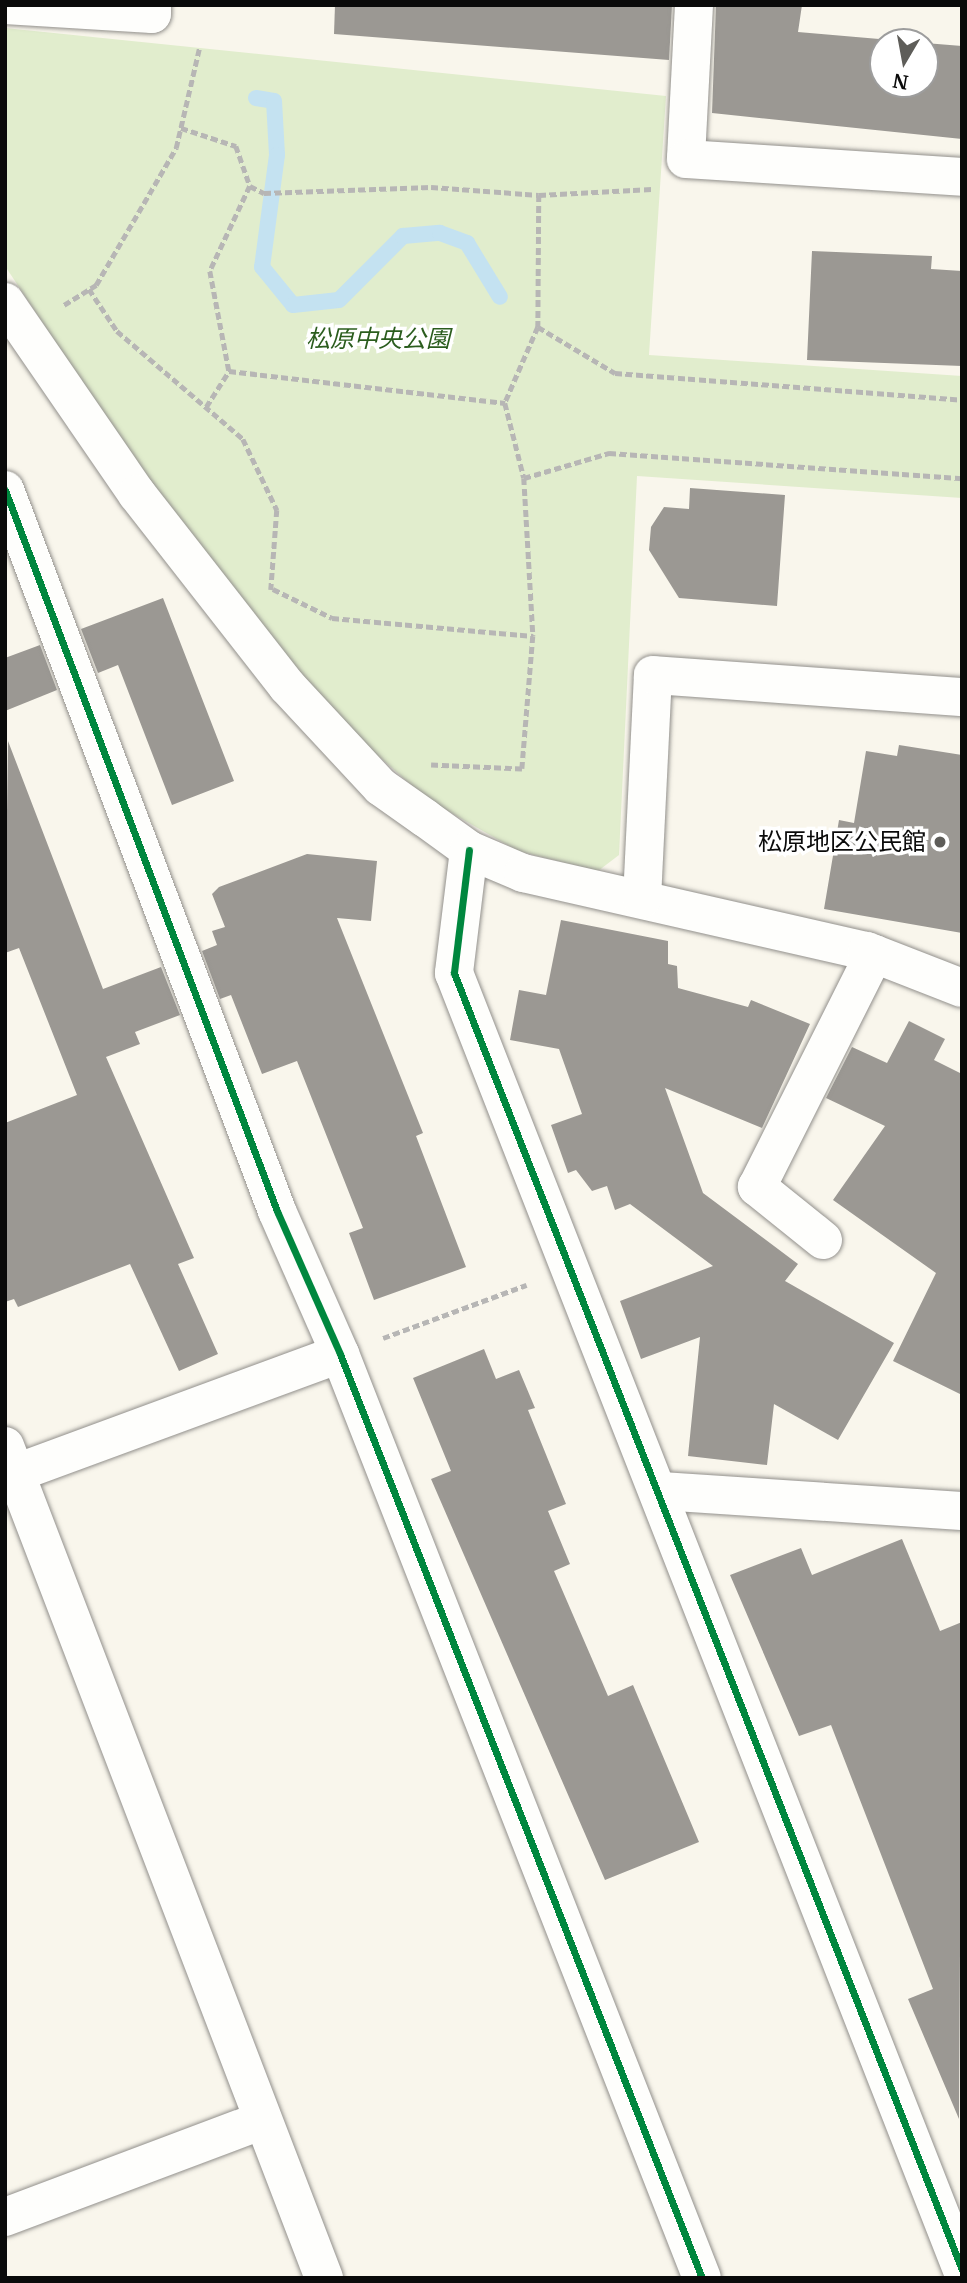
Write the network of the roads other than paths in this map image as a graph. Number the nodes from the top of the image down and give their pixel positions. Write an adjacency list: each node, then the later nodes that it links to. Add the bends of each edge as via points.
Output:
1 (5, 5): 2 (street, via 152,14)
2 (152, 5)
3 (694, 5): 4 (street, via 687,159)
4 (962, 177)
5 (5, 302): 8 (street, via 137,494 242,629 381,787)
6 (5, 490): 13 (street, via 276,1211)
7 (962, 696): 9 (street, via 653,674)
8 (469, 850): 9 (street, via 523,873); 15 (street, via 454,973)
9 (642, 900): 10 (street)
10 (874, 954): 11 (street); 12 (street, via 757,1187)
11 (962, 988)
12 (823, 1240)
13 (340, 1354): 14 (street); 22 (street)
14 (11, 1460): 17 (street)
15 (661, 1491): 16 (street); 18 (street)
16 (962, 1511)
17 (260, 2121): 19 (street); 21 (street)
18 (947, 2189): 20 (street)
19 (5, 2217)
20 (962, 2270)
21 (324, 2278)
22 (702, 2278)

